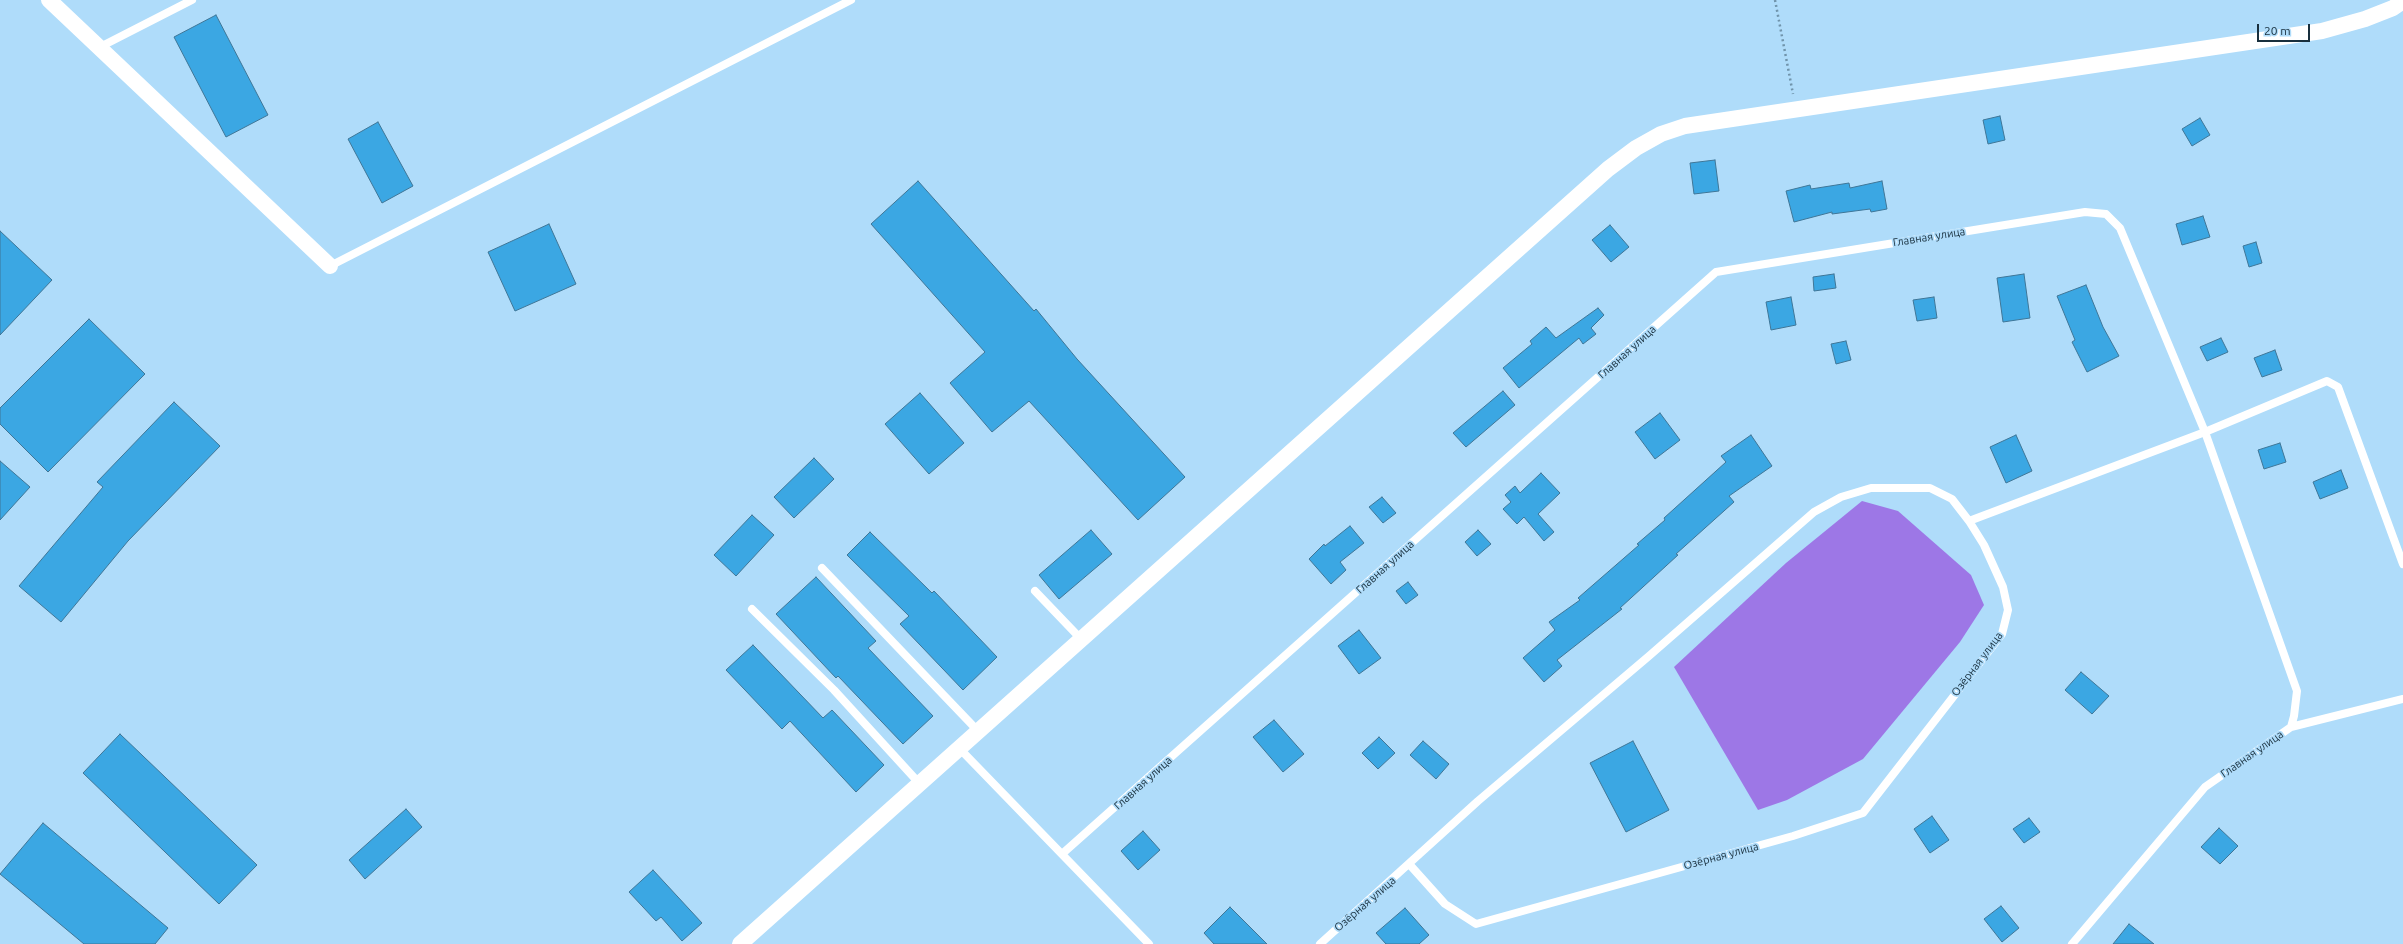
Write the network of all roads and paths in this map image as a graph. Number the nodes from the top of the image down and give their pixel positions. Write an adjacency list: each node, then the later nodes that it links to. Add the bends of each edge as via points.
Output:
1 (49, 0): 6 (street)
2 (192, 0): 6 (lane)
3 (851, 0): 8 (lane)
4 (1775, 0): 7 (path)
5 (2403, 1): 15 (street, via 2394,8 2365,19 2322,31 1685,126 1661,134 1636,148 1608,169)
6 (100, 47): 8 (street)
7 (1793, 96)
8 (330, 266)
9 (2205, 432): 10 (lane); 11 (lane, via 2327,381 2338,387); 17 (lane, Главная улица, via 2297,691); 21 (lane, Главная улица, via 2120,228 2106,214 2086,212 1716,272)
10 (1970, 521): 22 (lane, Озёрная улица, via 1952,499 1930,488 1871,488 1841,497 1814,512 1644,661 1478,801); 22 (lane, Озёрная улица, via 2003,587 2008,610 2002,634 1863,814 1793,836 1476,924 1445,904)
11 (2403, 564)
12 (822, 568): 18 (lane)
13 (1035, 591): 15 (lane)
14 (752, 608): 20 (lane, via 834,690)
15 (1081, 639): 18 (street)
16 (2403, 699): 17 (lane)
17 (2291, 727): 26 (lane, Главная улица, via 2205,787)
18 (978, 731): 19 (street)
19 (959, 748): 20 (street); 21 (lane)
20 (919, 783): 23 (street)
21 (1062, 854): 24 (lane)
22 (1410, 865): 25 (lane, Озёрная улица)
23 (740, 944)
24 (1149, 944)
25 (1320, 944)
26 (2072, 944)

